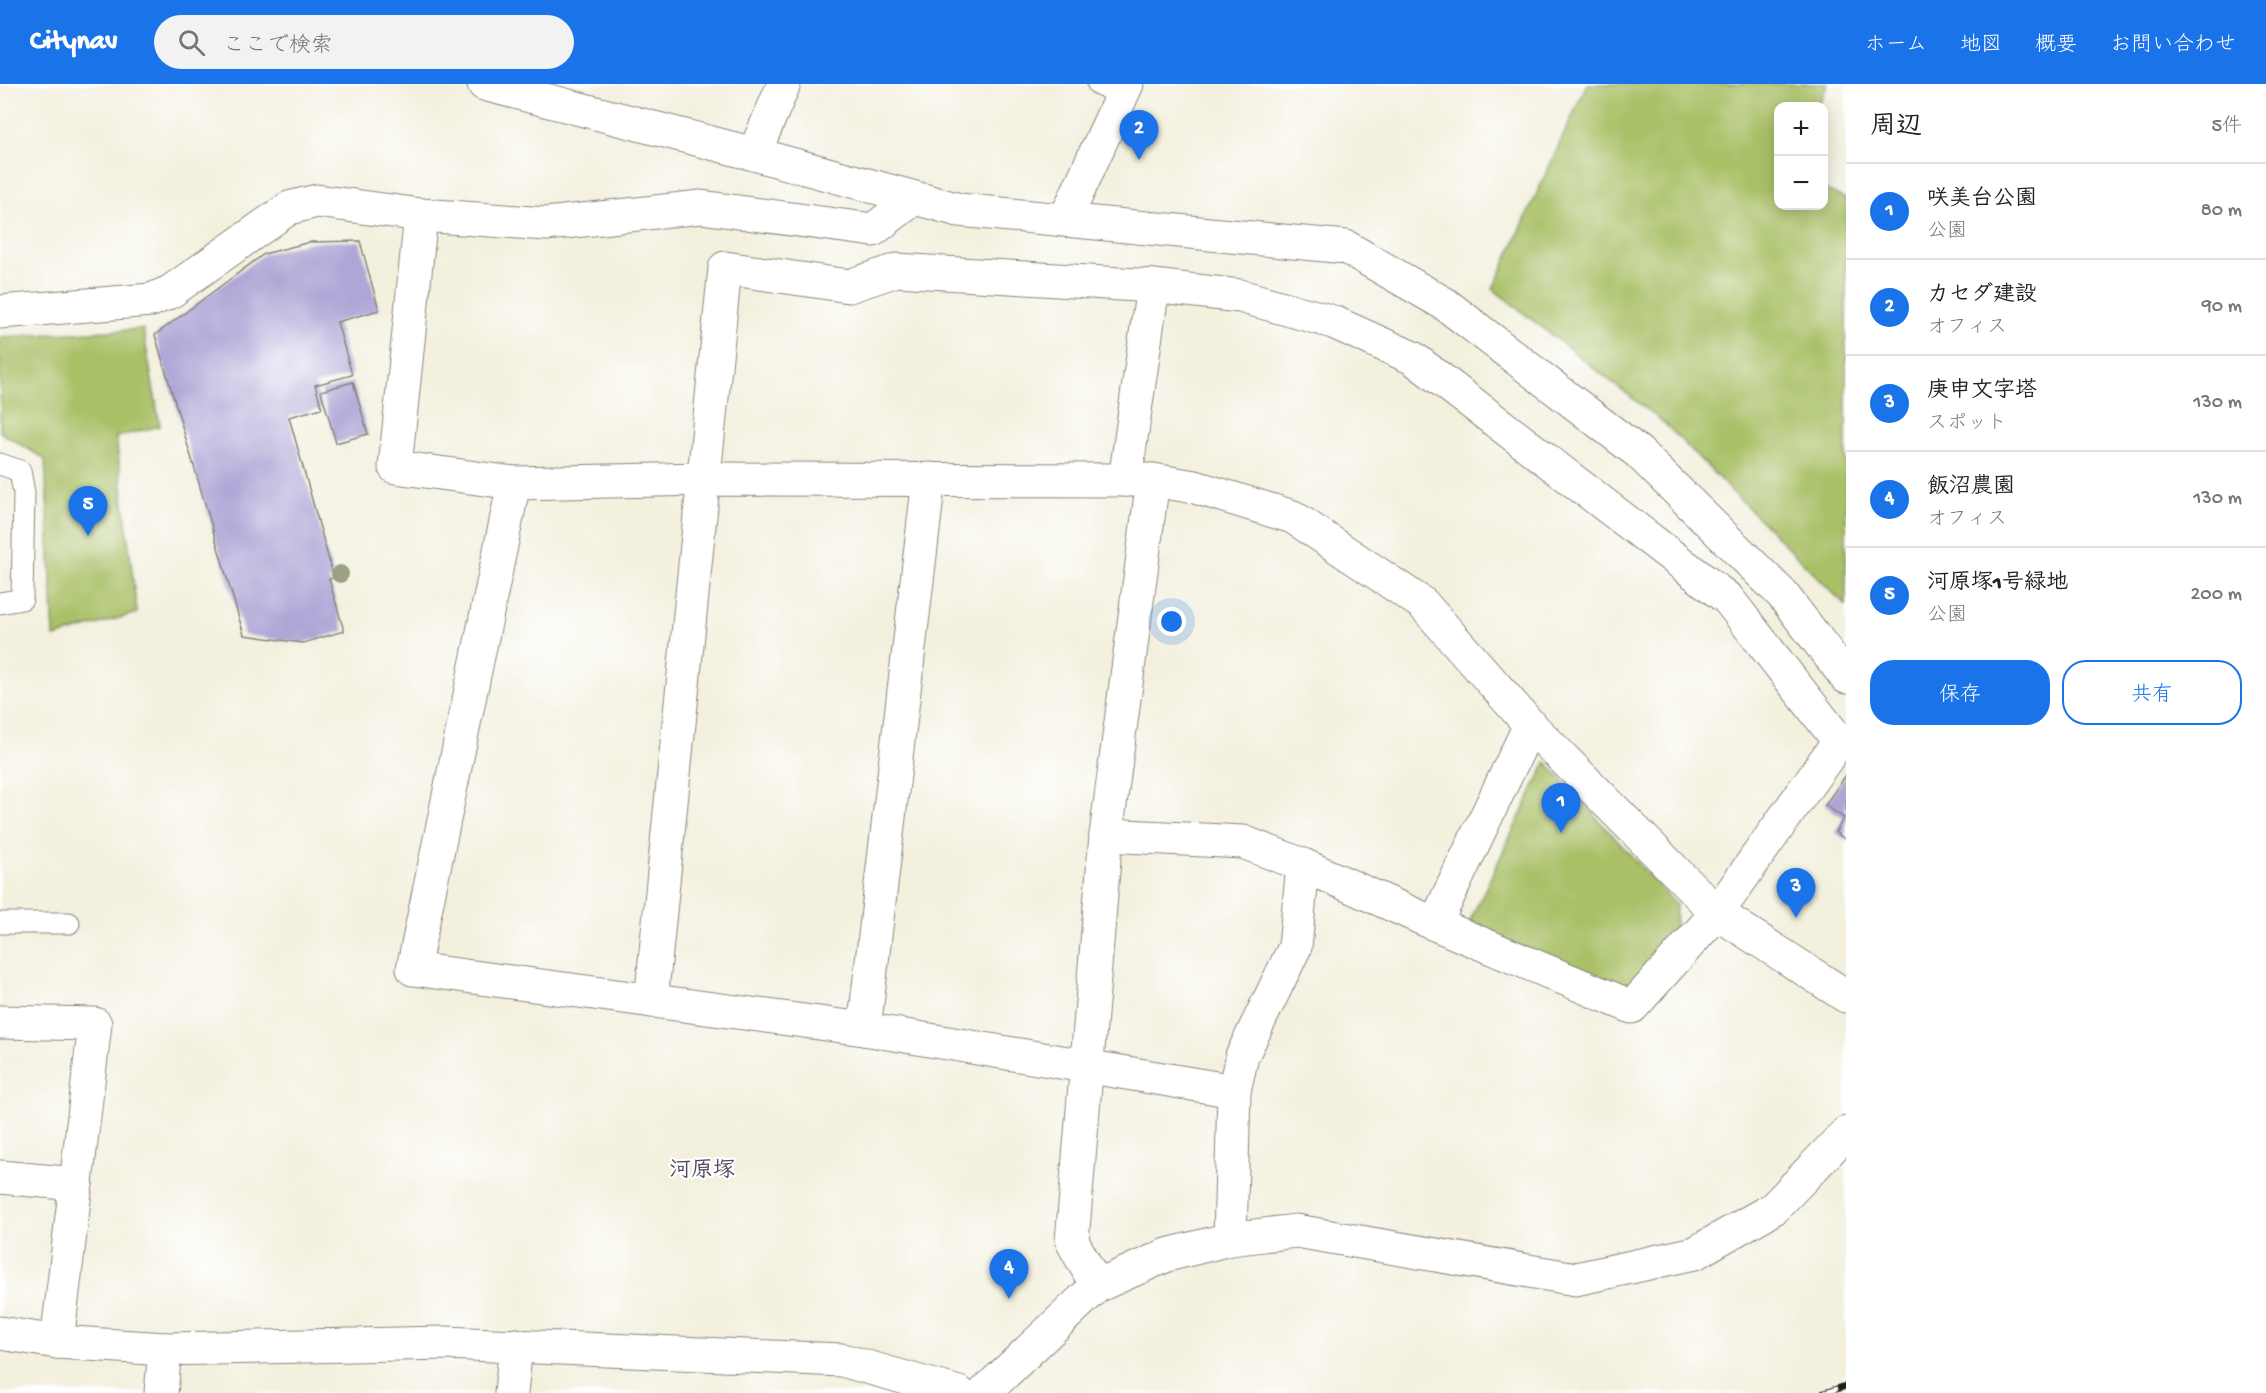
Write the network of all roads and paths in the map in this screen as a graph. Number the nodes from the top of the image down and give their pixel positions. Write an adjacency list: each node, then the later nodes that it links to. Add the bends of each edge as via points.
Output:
1 (484, 84): 4 (street)
2 (784, 84): 4 (street)
3 (1116, 88): 7 (street)
4 (754, 154): 5 (street)
5 (913, 199): 6 (street, via 873,230 700,207 546,224); 7 (street, via 959,210)
6 (421, 215): 9 (street, via 317,201 289,208 170,292 151,300); 14 (street, via 395,467)
7 (1065, 220): 16 (street, via 1346,247 1445,304 1638,452 1782,594)
8 (1153, 286): 11 (street, via 897,270 849,286 725,268); 13 (street); 20 (street, via 1240,296 1333,322 1413,358 1728,599 1839,741)
9 (0, 312)
10 (0, 464): 15 (lane, via 20,471 24,493 22,599)
11 (705, 479): 12 (street); 14 (street); 25 (street)
12 (929, 479): 13 (street); 27 (street)
13 (1139, 480): 17 (street, via 1195,487 1293,517 1423,604); 18 (street)
14 (514, 483): 25 (street, via 413,969)
15 (0, 603)
16 (1846, 676)
17 (1530, 725): 20 (street); 23 (street)
18 (1106, 835): 19 (street, via 1243,843); 28 (street)
19 (1303, 865): 23 (street); 29 (street, via 1295,947 1242,1056)
20 (1717, 913): 23 (street, via 1632,1007); 24 (street)
21 (0, 923): 22 (lane)
22 (69, 923)
23 (1435, 924)
24 (1846, 996)
25 (651, 1001): 27 (street)
26 (0, 1022): 32 (street, via 96,1024)
27 (864, 1029): 28 (street)
28 (1088, 1066): 29 (street); 34 (street, via 1072,1241)
29 (1234, 1092): 33 (street)
30 (1846, 1133): 33 (street, via 1774,1208 1695,1253 1576,1279 1296,1231)
31 (0, 1177): 32 (street)
32 (76, 1184): 36 (street)
33 (1230, 1239): 34 (street, via 1167,1255)
34 (1097, 1286): 42 (street)
35 (0, 1333): 36 (street)
36 (57, 1342): 38 (street)
37 (516, 1345): 38 (street); 40 (street); 41 (street, via 842,1360)
38 (165, 1349): 39 (street)
39 (161, 1393)
40 (511, 1393)
41 (959, 1393)
42 (984, 1393)

